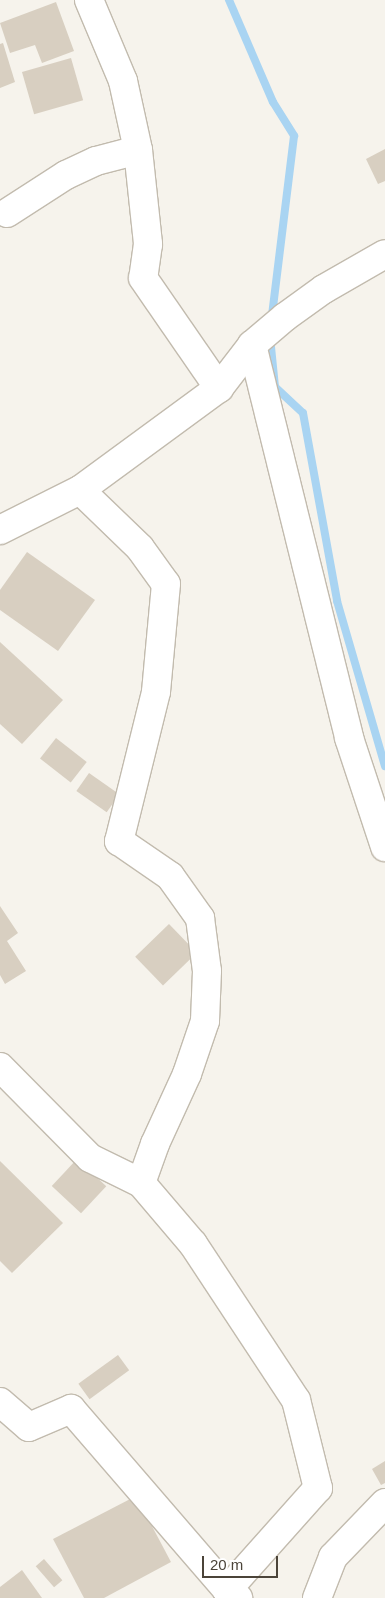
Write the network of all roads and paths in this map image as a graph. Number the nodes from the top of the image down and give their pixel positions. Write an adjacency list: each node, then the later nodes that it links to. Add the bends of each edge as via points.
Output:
1 (89, 0): 2 (street, via 123,81)
2 (138, 150): 3 (street, via 96,161); 6 (street, via 148,244 143,278)
3 (2, 212)
4 (385, 254): 5 (street, via 324,289)
5 (252, 345): 6 (street); 9 (street, via 349,738)
6 (219, 388): 7 (street)
7 (80, 490): 8 (street); 11 (street, via 140,548 166,584 156,692 119,841 170,876 200,918 207,971 205,1021 188,1074 155,1144)
8 (0, 530)
9 (385, 847)
10 (0, 1067): 11 (street, via 90,1158)
11 (141, 1183): 14 (street, via 193,1244 296,1400 318,1488)
12 (0, 1402): 14 (street, via 29,1427 71,1409)
13 (385, 1503): 15 (street, via 333,1557)
14 (232, 1594)
15 (317, 1598)

